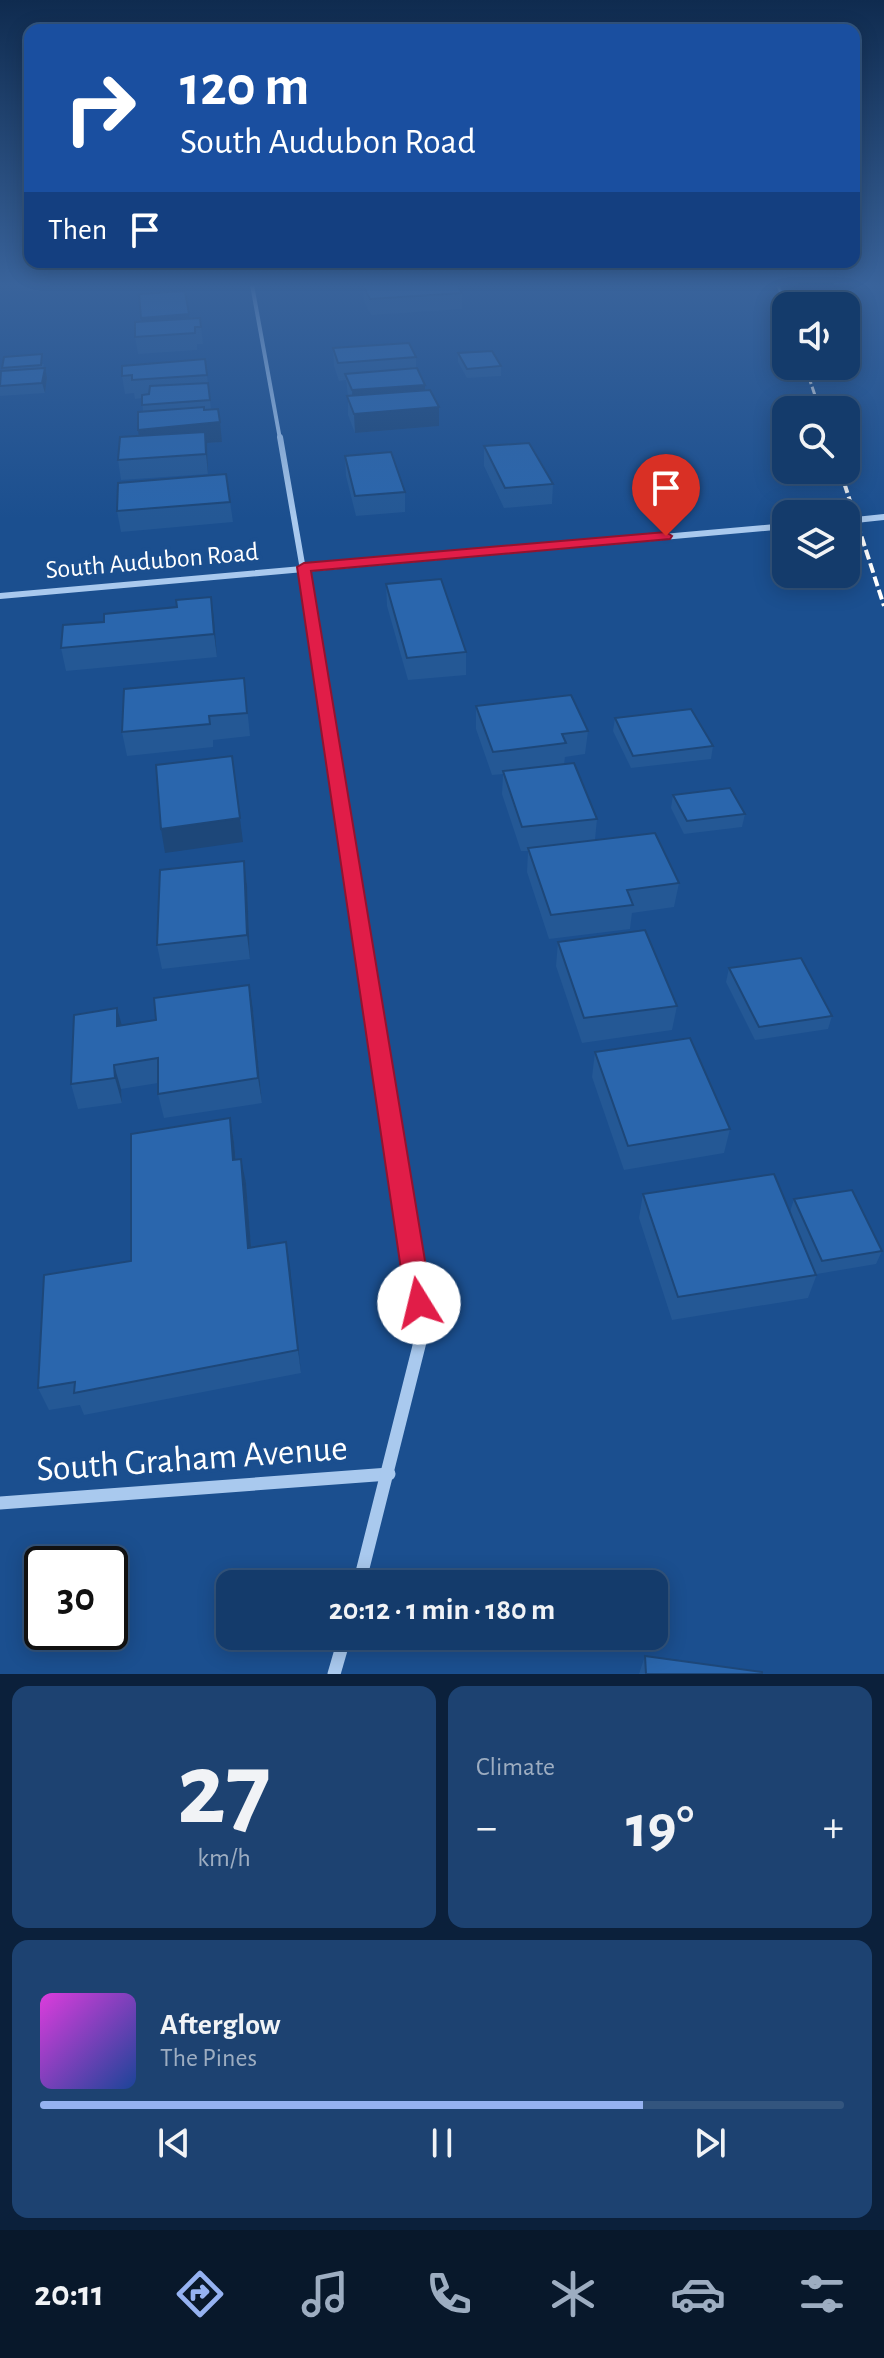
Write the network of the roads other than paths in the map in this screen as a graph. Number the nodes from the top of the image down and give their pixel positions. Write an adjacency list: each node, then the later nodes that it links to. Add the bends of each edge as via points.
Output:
1 (266, 363): 5 (street)
2 (884, 517): 3 (street)
3 (860, 520)
4 (772, 527): 5 (street, South Audubon Road)
5 (304, 567): 6 (street, South Audubon Road); 7 (street, via 423,1330)
6 (0, 596)
7 (389, 1474): 8 (street, South Graham Avenue); 9 (street)
8 (0, 1503)
9 (363, 1570)
10 (341, 1650): 11 (street)
11 (334, 1674)

